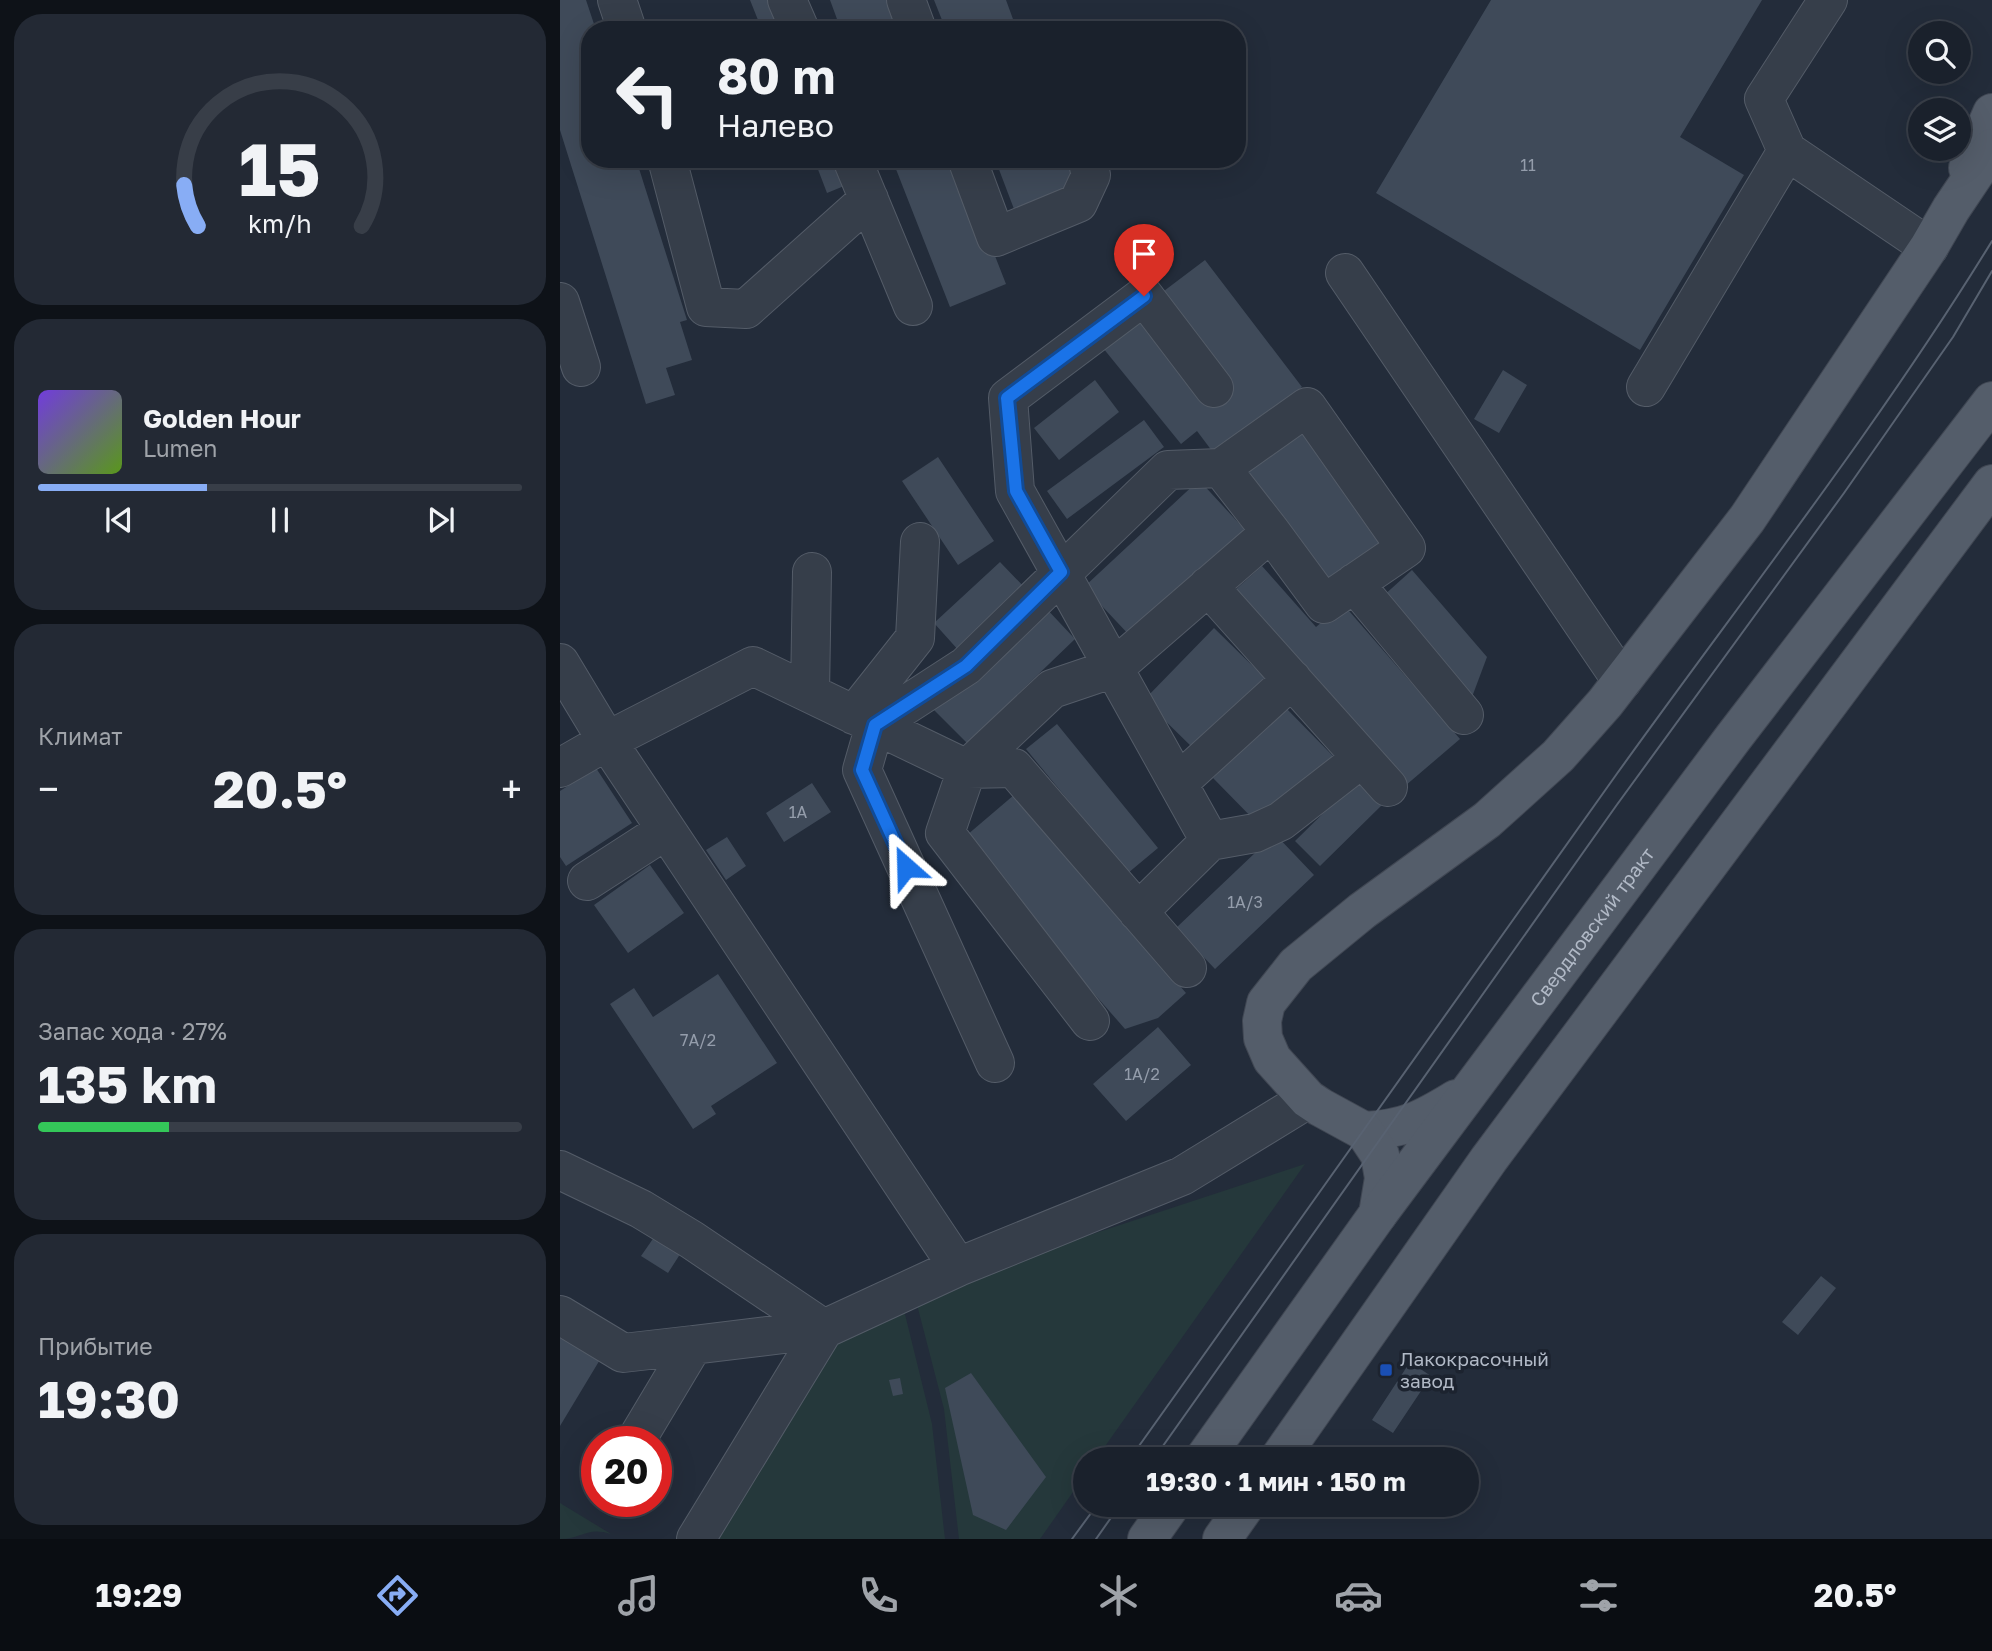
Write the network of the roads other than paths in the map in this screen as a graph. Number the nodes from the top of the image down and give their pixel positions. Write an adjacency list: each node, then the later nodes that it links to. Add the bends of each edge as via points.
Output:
1 (617, 0): 5 (lane)
2 (787, 0): 6 (lane)
3 (906, 0): 7 (lane)
4 (1828, 0): 10 (lane, via 1764,99)
5 (624, 21)
6 (796, 21)
7 (914, 21)
8 (1992, 113): 16 (main road)
9 (1992, 148): 16 (main road)
10 (1787, 151): 17 (lane); 22 (lane)
11 (669, 168): 15 (lane, via 706,307 746,309)
12 (856, 168): 15 (lane)
13 (970, 168): 14 (lane, via 996,237 1078,203)
14 (1089, 168)
15 (869, 199): 20 (lane)
16 (1951, 209): 17 (main road)
17 (1929, 247): 36 (main road, via 1747,519)
18 (1345, 273): 36 (lane)
19 (560, 302): 21 (lane)
20 (912, 306)
21 (582, 367)
22 (1646, 387)
23 (1214, 388): 30 (lane, via 1144,296 1007,398 1016,491)
24 (1992, 401): 53 (main road, Свердловский тракт)
25 (1221, 468): 27 (lane); 30 (lane, via 1168,470); 31 (lane, via 1307,407 1406,548)
26 (1992, 484): 64 (main road, via 1489,1158)
27 (1271, 532): 31 (lane, via 1324,604); 32 (lane)
28 (920, 542): 39 (lane, via 915,638)
29 (812, 572): 37 (lane)
30 (1061, 572): 34 (lane); 39 (lane, via 966,666)
31 (1354, 583): 38 (lane)
32 (1208, 586): 34 (lane); 35 (lane)
33 (560, 663): 40 (lane)
34 (1114, 668): 43 (lane, via 1052,689); 44 (lane)
35 (1292, 680): 41 (lane); 44 (lane)
36 (1622, 681): 54 (main road, via 1558,756 1497,811 1362,911 1296,965 1278,986 1266,1003 1263,1038 1272,1059)
37 (810, 693): 39 (lane); 40 (lane, via 752,666)
38 (1464, 716)
39 (865, 720): 43 (lane); 52 (lane, via 862,770)
40 (607, 741): 42 (lane); 46 (lane)
41 (1362, 758): 45 (lane); 47 (lane, via 1281,821 1255,833)
42 (560, 768)
43 (967, 769): 49 (lane, via 1014,768); 51 (lane, via 945,833)
44 (1178, 783): 47 (lane)
45 (1388, 788)
46 (666, 830): 48 (lane); 58 (lane)
47 (1210, 841): 49 (lane)
48 (587, 881)
49 (1138, 912): 50 (lane)
50 (1187, 968)
51 (1090, 1021)
52 (995, 1063)
53 (1470, 1091): 55 (main road, via 1408,1125); 57 (main road, Свердловский тракт)
54 (1308, 1099): 55 (main road); 58 (lane, via 1182,1176)
55 (1364, 1131): 57 (main road, via 1383,1166)
56 (560, 1170): 60 (lane, via 641,1209)
57 (1378, 1214): 63 (main road, Свердловский тракт)
58 (958, 1267): 60 (lane)
59 (560, 1315): 61 (lane, via 623,1353)
60 (824, 1329): 61 (lane); 67 (lane)
61 (693, 1345): 62 (lane)
62 (645, 1426)
63 (1212, 1447)
64 (1288, 1447)
65 (1163, 1517): 68 (main road)
66 (1238, 1517): 69 (main road)
67 (696, 1539)
68 (1147, 1539)
69 (1222, 1539)

